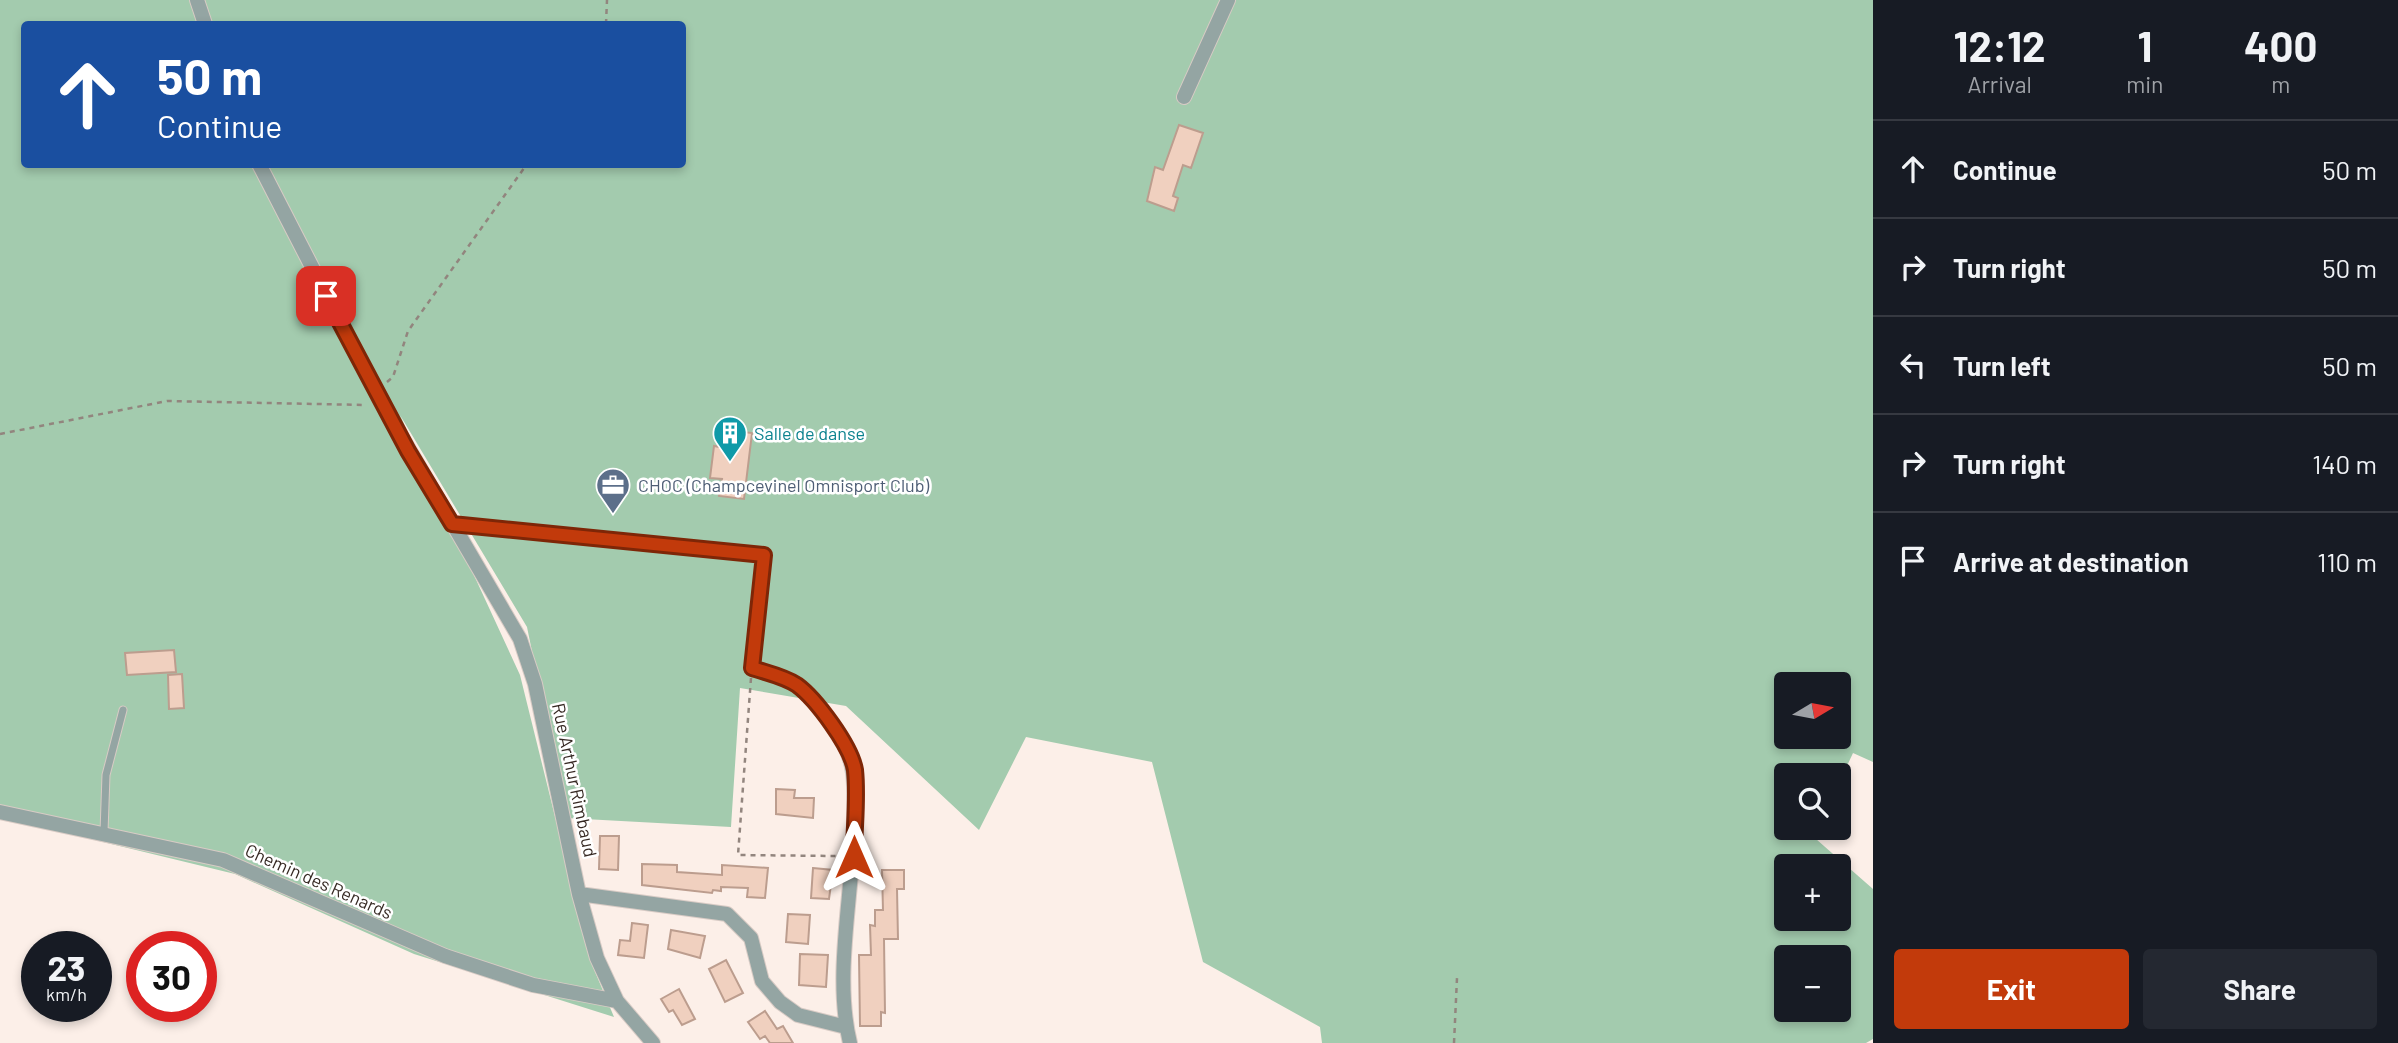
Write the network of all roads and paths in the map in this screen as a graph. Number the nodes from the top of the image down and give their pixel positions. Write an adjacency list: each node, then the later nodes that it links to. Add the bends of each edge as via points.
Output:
1 (197, 0): 4 (street)
2 (607, 0): 5 (path)
3 (1228, 0): 6 (street)
4 (204, 21)
5 (606, 21)
6 (1184, 97)
7 (261, 168): 9 (street, Rue Arthur Rimbaud)
8 (524, 168): 9 (path, via 408,331 393,377)
9 (376, 390): 10 (street, Rue Arthur Rimbaud)
10 (383, 405): 11 (path, via 167,401); 12 (street, Rue Arthur Rimbaud)
11 (0, 434)
12 (452, 524): 13 (lane, via 764,555); 19 (street, Rue Arthur Rimbaud, via 520,639 535,684)
13 (752, 668): 15 (lane, via 800,687); 18 (path, via 738,855)
14 (123, 710): 17 (lane, via 106,775)
15 (842, 741): 18 (street, via 855,769)
16 (0, 812): 17 (street, Chemin des Renards)
17 (104, 832): 21 (street, Chemin des Renards, via 223,860 445,956 533,985)
18 (854, 857): 22 (street, via 842,1001)
19 (579, 894): 21 (street, Rue Arthur Rimbaud, via 597,958); 22 (street, via 727,914 751,939 762,981 780,1002 798,1015)
20 (1457, 978): 25 (path)
21 (617, 1002): 23 (street, Rue Arthur Rimbaud)
22 (846, 1027): 24 (street)
23 (653, 1043)
24 (850, 1043)
25 (1454, 1043)

